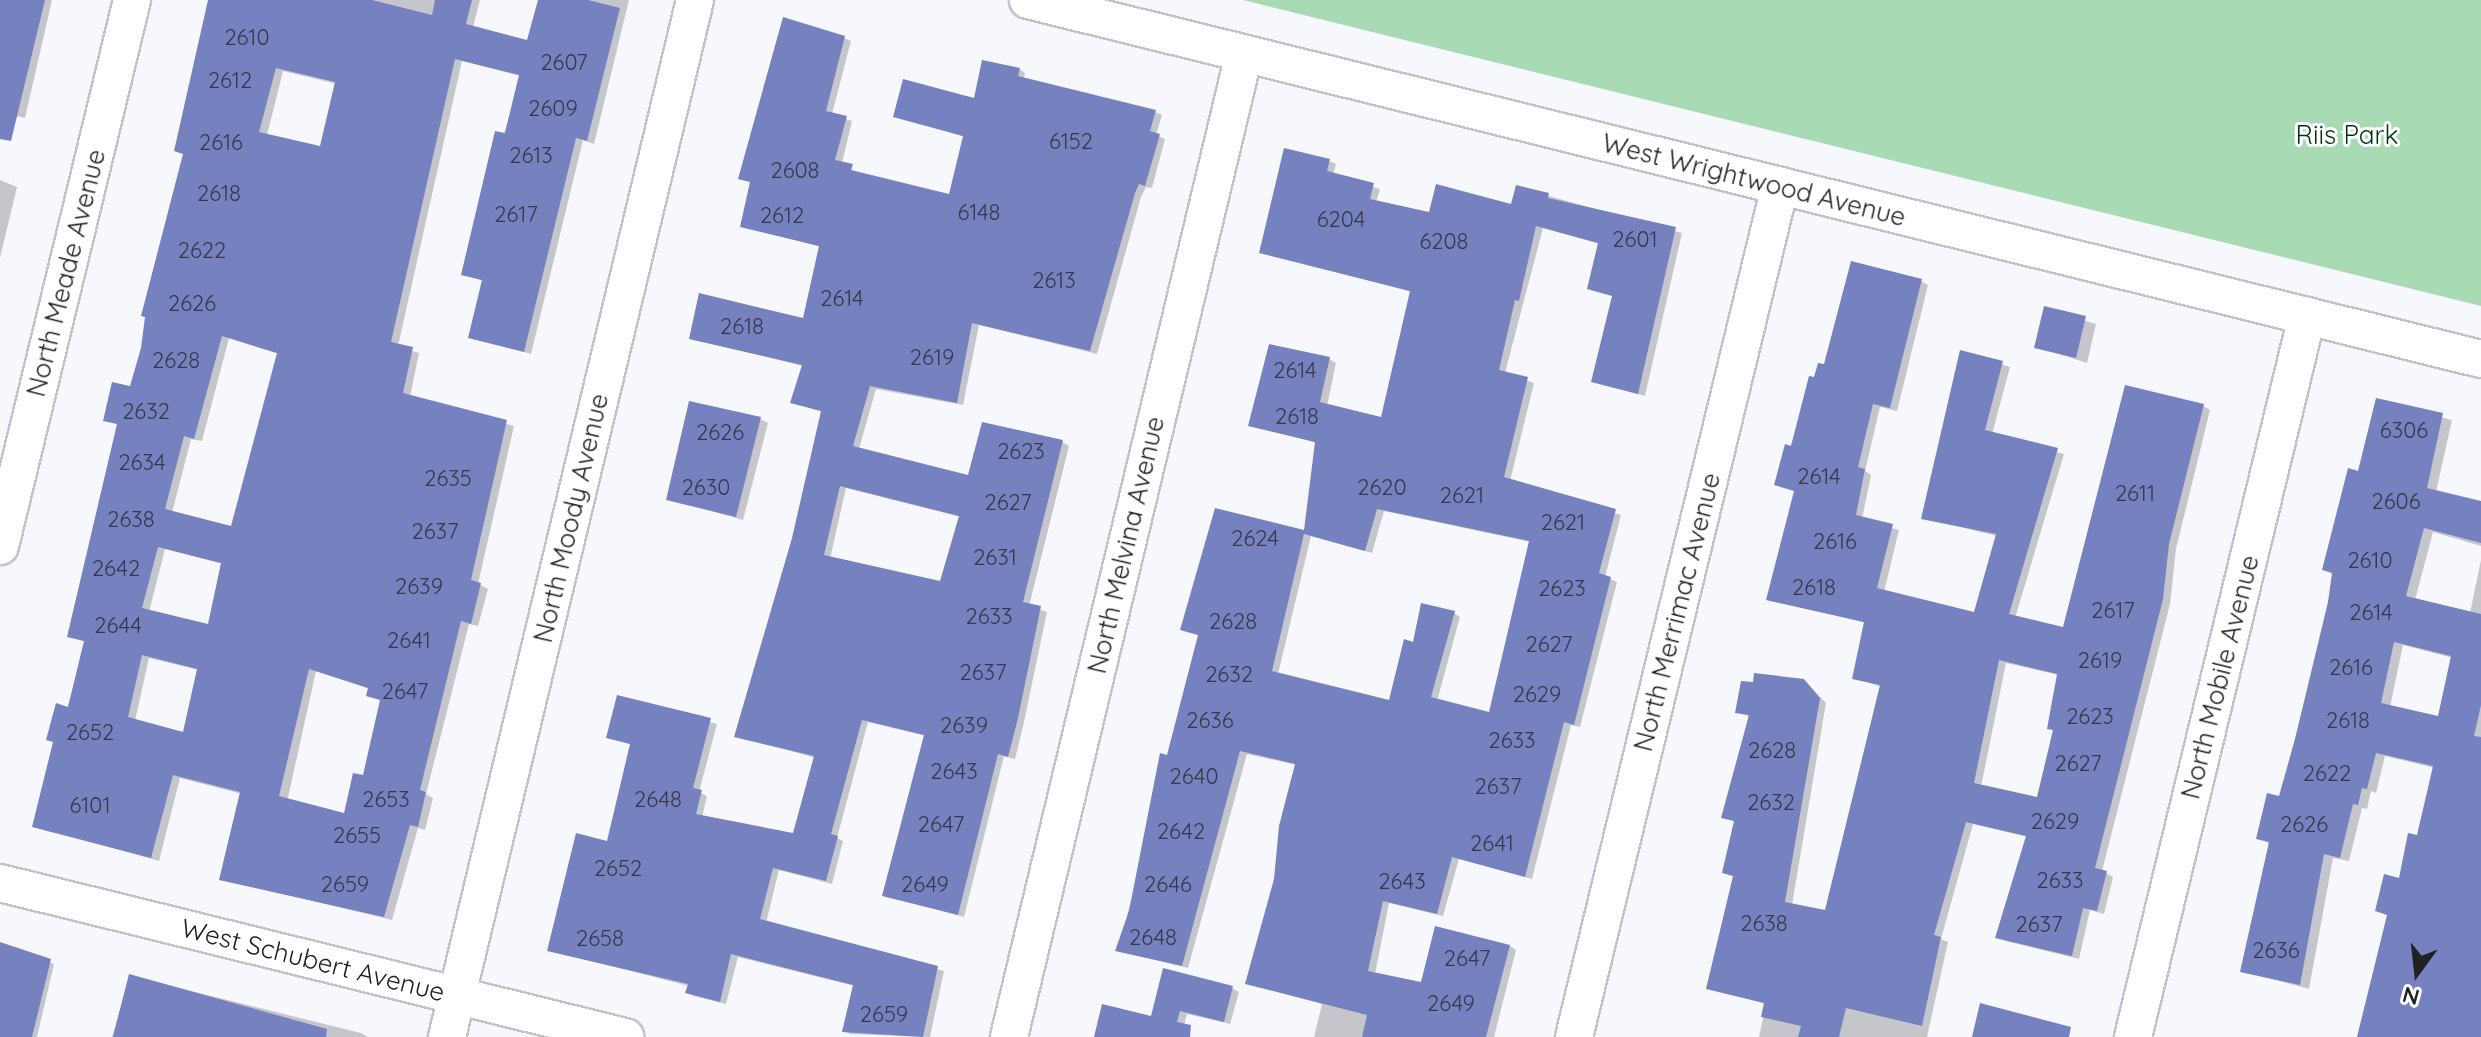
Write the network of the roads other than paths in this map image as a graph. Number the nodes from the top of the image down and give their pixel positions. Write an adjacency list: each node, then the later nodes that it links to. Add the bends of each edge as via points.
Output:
1 (132, 0): 8 (street, North Meade Avenue)
2 (695, 0): 10 (street, North Moody Avenue)
3 (1028, 0): 4 (street, West Wrightwood Avenue)
4 (1244, 54): 5 (street, West Wrightwood Avenue); 13 (street, North Melvina Avenue)
5 (1780, 186): 6 (street, West Wrightwood Avenue); 14 (street, North Merrimac Avenue)
6 (2307, 316): 7 (street, West Wrightwood Avenue); 15 (street, North Mobile Avenue)
7 (2481, 359)
8 (0, 546)
9 (0, 883): 10 (street, West Schubert Avenue)
10 (457, 995): 11 (street, North Moody Avenue); 12 (street, West Schubert Avenue)
11 (447, 1037)
12 (625, 1037)
13 (1009, 1037)
14 (1574, 1037)
15 (2133, 1037)

